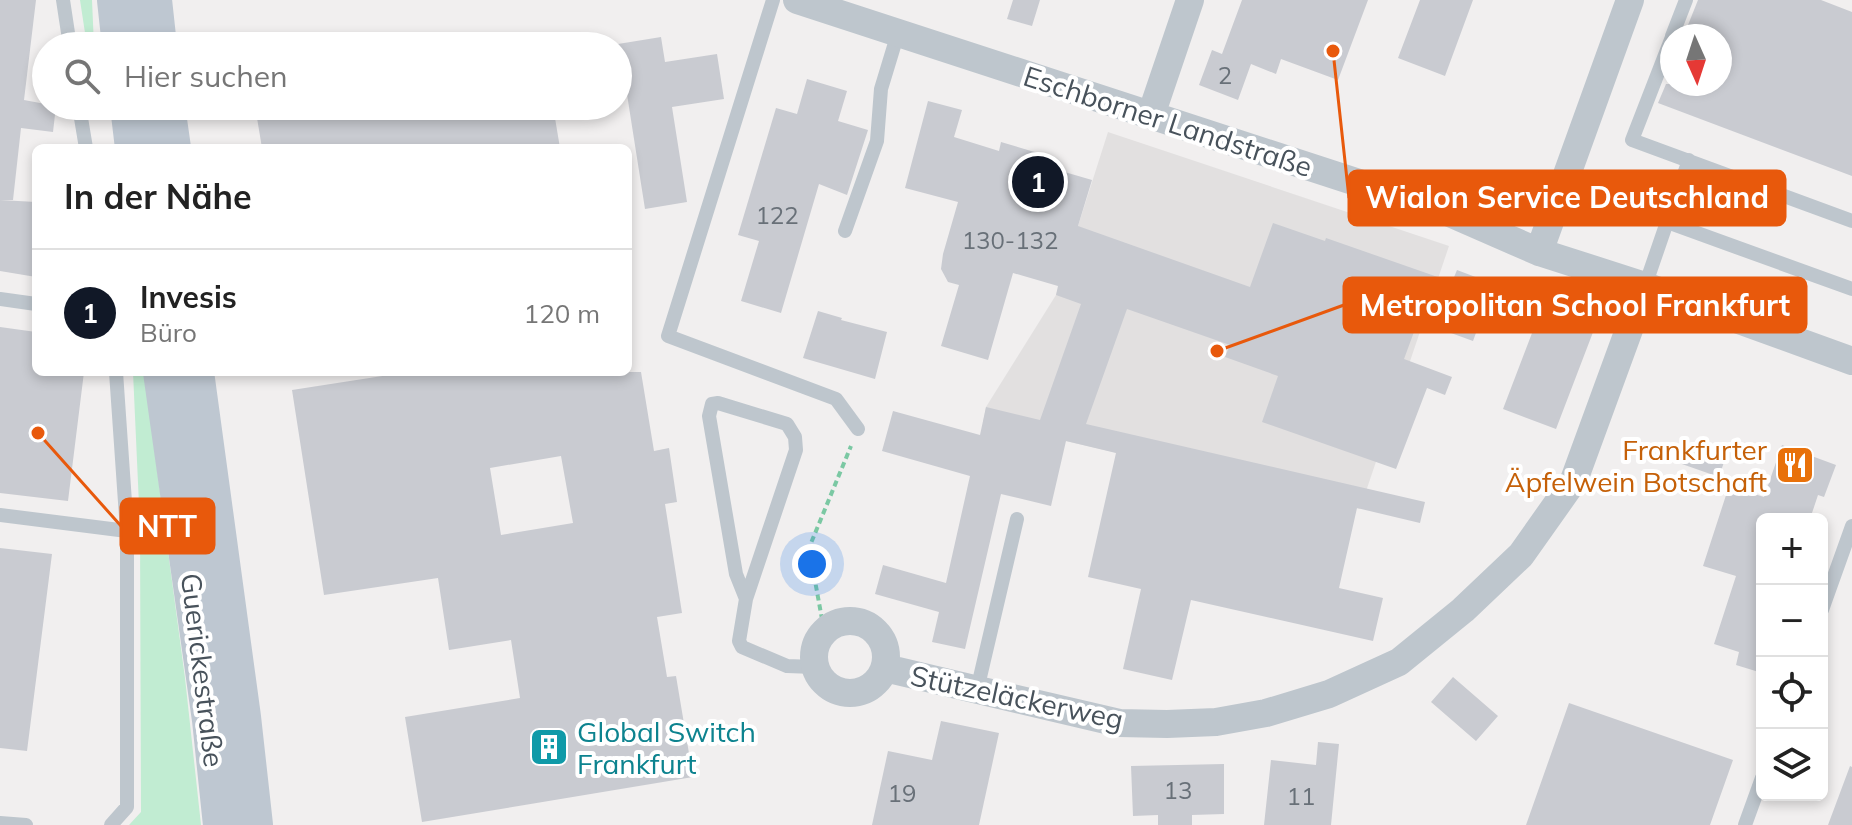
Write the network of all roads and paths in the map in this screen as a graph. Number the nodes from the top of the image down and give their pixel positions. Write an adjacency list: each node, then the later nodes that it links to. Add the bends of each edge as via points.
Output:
1 (63, 0): 10 (lane)
2 (117, 0): 11 (main road)
3 (152, 0): 12 (main road)
4 (773, 0): 35 (lane, via 668,336 836,399)
5 (797, 0): 13 (street, Eschborner Landstraße)
6 (1190, 0): 15 (street)
7 (1630, 0): 26 (street)
8 (1686, 0): 9 (lane)
9 (1677, 24)
10 (68, 32)
11 (120, 32)
12 (155, 32)
13 (898, 33): 15 (street, Eschborner Landstraße); 25 (lane, via 881,89 877,141)
14 (1660, 68): 22 (lane, via 1632,140)
15 (1151, 115): 26 (street, Eschborner Landstraße, via 1445,211)
16 (81, 120): 19 (lane)
17 (132, 120): 20 (main road)
18 (167, 120): 21 (main road)
19 (85, 144)
20 (135, 144)
21 (170, 144)
22 (1689, 160): 23 (lane); 24 (lane)
23 (1852, 221)
24 (1667, 222): 27 (lane); 28 (lane)
25 (845, 231)
26 (1539, 252): 27 (street, Eschborner Landstraße)
27 (1645, 286): 31 (street, Eschborner Landstraße); 45 (street, Stützeläckerweg, via 1574,480 1521,555 1399,662 1329,694 1216,722 1119,723)
28 (1852, 289)
29 (0, 299): 30 (lane)
30 (32, 303)
31 (1852, 361)
32 (116, 376): 39 (lane)
33 (164, 376): 50 (main road, Guerickestraße)
34 (195, 376): 51 (main road, Guerickestraße)
35 (858, 429): 42 (path, via 809,548)
36 (0, 515): 39 (lane)
37 (1017, 519): 45 (lane)
38 (1852, 526): 40 (lane)
39 (127, 531): 49 (lane, via 127,807)
40 (1828, 593)
41 (746, 599): 41 (lane, via 796,450 795,437 787,424 718,403 712,404 709,416 733,558); 43 (lane, via 742,647 787,666)
42 (824, 630): 43 (street, via 815,645); 44 (street, Stützeläckerweg, via 843,621 876,631 886,653)
43 (814, 667): 44 (street, Stützeläckerweg, via 825,685 842,693 858,693 877,682)
44 (885, 668): 45 (street, Stützeläckerweg)
45 (977, 690)
46 (1756, 795): 52 (lane)
47 (0, 823): 48 (lane)
48 (26, 825)
49 (111, 825)
50 (223, 825)
51 (253, 825)
52 (1745, 825)

